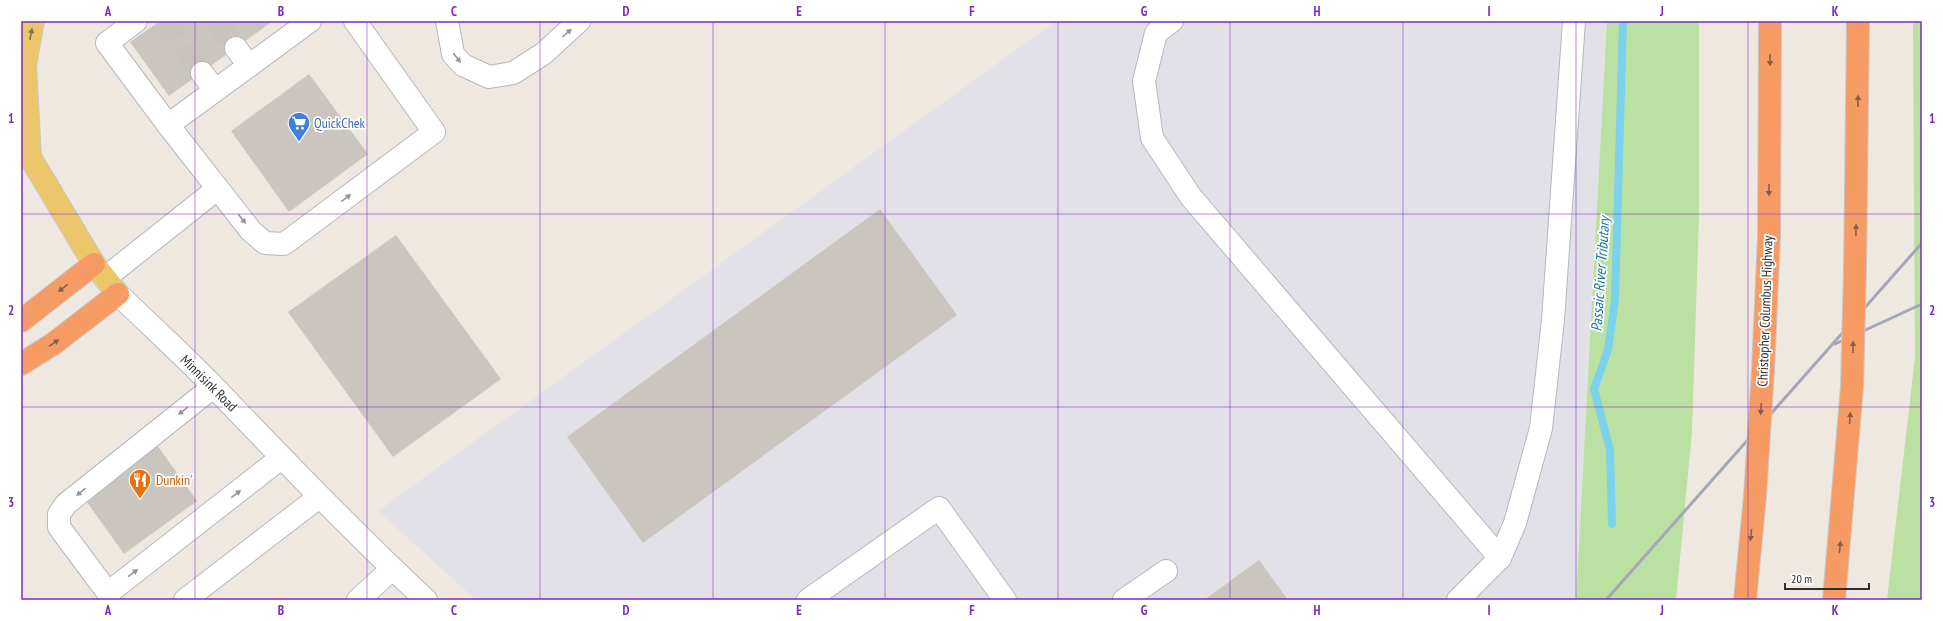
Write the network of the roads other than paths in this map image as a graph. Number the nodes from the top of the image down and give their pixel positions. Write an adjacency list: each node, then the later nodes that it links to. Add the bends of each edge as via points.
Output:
1 (33, 21): 17 (main road, one-way to 1, via 25,65)
2 (136, 21): 16 (street, via 108,43)
3 (310, 21): 11 (street)
4 (355, 21): 18 (street, one-way to 4, via 251,231 265,243 284,244 434,132)
5 (447, 21): 6 (street, one-way to 6, via 452,54 463,66 489,77 513,73 542,54)
6 (579, 21)
7 (1172, 21): 25 (street, via 1156,33 1144,81 1152,138 1192,197)
8 (1574, 21): 25 (street, via 1552,320 1541,428 1515,522)
9 (1770, 21): 36 (highway, Christopher Columbus Highway, one-way to 36, bridge, via 1769,237 1755,496)
10 (1858, 21): 37 (highway, one-way to 10, bridge, via 1852,386)
11 (285, 28): 13 (street)
12 (236, 48): 13 (street)
13 (249, 66): 15 (street)
14 (202, 73): 15 (street)
15 (215, 90): 16 (street)
16 (168, 126): 18 (street)
17 (25, 149): 19 (main road, Minnisink Road)
18 (217, 189): 19 (street)
19 (106, 279): 20 (highway, one-way to 20); 21 (highway, one-way to 19, via 53,344); 22 (street, Minnisink Road)
20 (21, 321)
21 (21, 364)
22 (213, 387): 23 (street, Minnisink Road); 28 (street, one-way to 28, via 66,504 59,514 60,527)
23 (281, 458): 24 (street, Minnisink Road); 28 (street, one-way to 23)
24 (320, 497): 26 (street, Minnisink Road); 29 (street)
25 (1500, 558): 35 (street)
26 (392, 569): 30 (street); 31 (street, Minnisink Road)
27 (1166, 571): 34 (street)
28 (110, 596)
29 (184, 600)
30 (358, 600)
31 (426, 600)
32 (808, 600): 33 (street, via 939,508)
33 (1005, 600)
34 (1124, 600)
35 (1458, 600)
36 (1744, 600)
37 (1834, 600)

